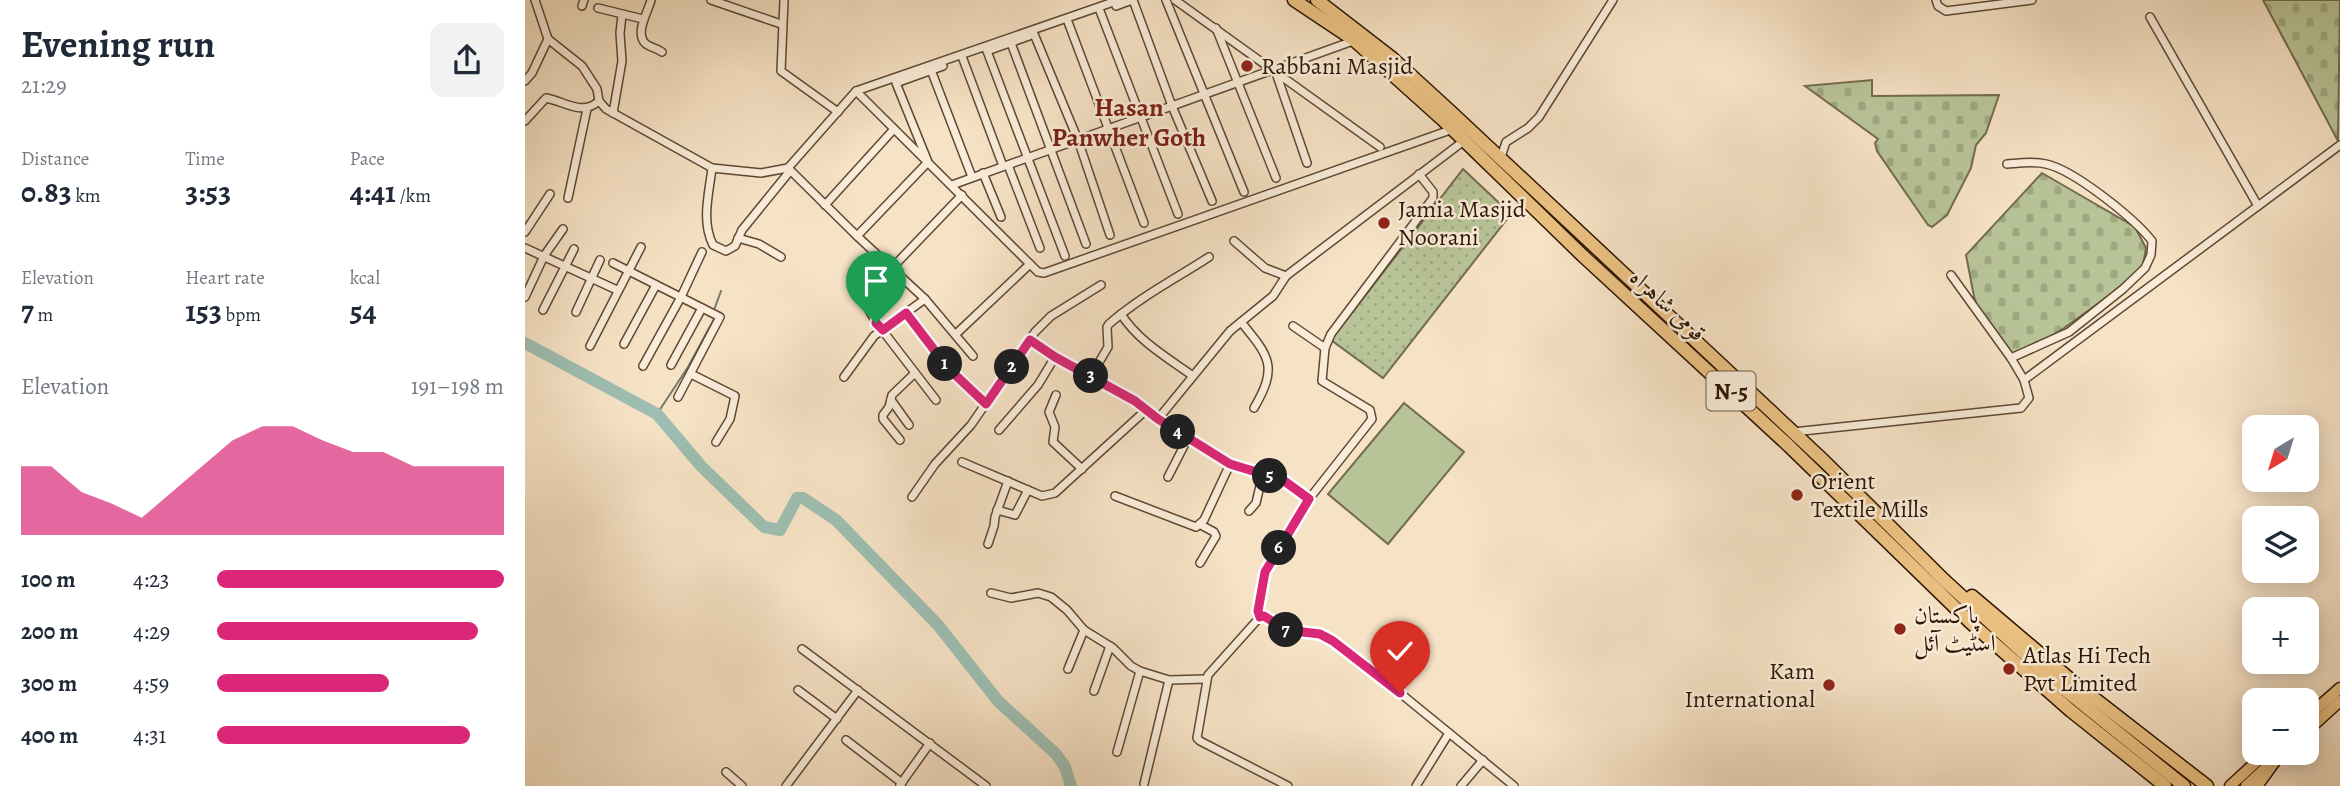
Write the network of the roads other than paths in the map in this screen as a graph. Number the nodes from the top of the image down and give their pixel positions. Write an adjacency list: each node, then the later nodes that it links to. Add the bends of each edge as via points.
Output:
1 (535, 0): 25 (street)
2 (711, 0): 22 (street)
3 (784, 0): 22 (street)
4 (1119, 0): 35 (street)
5 (1132, 0): 17 (street); 38 (street)
6 (1166, 0): 36 (street)
7 (1175, 0): 23 (street)
8 (1294, 0): 26 (highway, قومی شاہراہ / N-5)
9 (1317, 0): 53 (highway, قومی شاہراہ / N-5, via 1392,58)
10 (1613, 0): 53 (street, via 1539,117 1507,142)
11 (1936, 0): 16 (street, via 1942,10)
12 (1972, 0): 16 (street)
13 (2032, 0): 16 (street)
14 (652, 1): 20 (street)
15 (598, 8): 18 (street)
16 (1966, 9)
17 (1100, 12): 21 (street); 42 (street)
18 (622, 15): 20 (street); 41 (street, via 622,61)
19 (2150, 17): 71 (street)
20 (643, 19): 29 (street, via 645,44)
21 (1068, 22): 24 (street); 45 (street)
22 (782, 24): 40 (street, via 781,71)
23 (1216, 27): 32 (street); 34 (street)
24 (1034, 34): 27 (street); 47 (street)
25 (548, 39): 33 (street); 37 (street, via 582,66)
26 (1354, 40): 32 (street); 46 (highway, قومی شاہراہ / N-5)
27 (1011, 43): 28 (street); 51 (street)
28 (987, 51): 30 (street); 52 (street)
29 (662, 52)
30 (963, 59): 31 (street); 57 (street)
31 (931, 70): 54 (street, via 896,83); 62 (street)
32 (1274, 70): 34 (street); 50 (street); 55 (street)
33 (525, 81)
34 (1237, 84): 36 (street); 63 (street)
35 (856, 91): 40 (street); 44 (street)
36 (1205, 94): 38 (street); 65 (street)
37 (599, 101): 39 (street); 41 (street)
38 (1172, 106): 42 (street); 69 (street)
39 (587, 110): 43 (street, via 546,98); 68 (street)
40 (838, 111): 59 (street)
41 (613, 113): 58 (street)
42 (1141, 117): 45 (street); 72 (street)
43 (525, 121)
44 (894, 129): 54 (street); 70 (street)
45 (1108, 129): 47 (street); 74 (street)
46 (1453, 129): 48 (highway, قومی شاہراہ / N-5); 94 (street, via 1044,273)
47 (1078, 140): 51 (street); 77 (street)
48 (1465, 141): 61 (street); 197 (highway, قومی شاہراہ / N-5, via 1970,622)
49 (2340, 145): 71 (street)
50 (1380, 147)
51 (1050, 149): 52 (street); 81 (street)
52 (1028, 157): 57 (street); 89 (street)
53 (1500, 160): 141 (highway, قومی شاہراہ / N-5)
54 (928, 162): 64 (street); 78 (street)
55 (1307, 163)
56 (2007, 164): 122 (street, via 2044,163 2070,174 2140,225 2152,241 2145,268 2123,289 2069,331)
57 (1006, 165): 60 (street); 84 (street)
58 (712, 168): 59 (street, via 761,173); 79 (street, via 706,219 709,236 713,245 726,251)
59 (789, 169): 70 (street); 79 (street)
60 (983, 173): 62 (street); 73 (street)
61 (1419, 174): 98 (street); 119 (street, via 1433,192 1430,204)
62 (972, 177): 64 (street)
63 (1276, 178)
64 (952, 185): 67 (street)
65 (1244, 192)
66 (550, 194): 76 (street)
67 (962, 195): 94 (street); 96 (street)
68 (568, 198)
69 (1212, 201)
70 (825, 205): 78 (street)
71 (2258, 206): 130 (street)
72 (1178, 214)
73 (1001, 216)
74 (1144, 223)
75 (562, 229): 87 (street)
76 (525, 232)
77 (1110, 235)
78 (857, 236): 88 (street)
79 (738, 238): 90 (street)
80 (1234, 241): 98 (street, via 1265,268)
81 (1086, 244)
82 (641, 247): 97 (street)
83 (525, 248): 87 (street)
84 (1040, 248)
85 (574, 249): 95 (street)
86 (702, 252): 105 (street)
87 (544, 256): 95 (street); 104 (street)
88 (879, 256): 96 (street); 114 (street, via 856,288)
89 (1065, 256)
90 (781, 257)
91 (1209, 257): 111 (street)
92 (600, 260): 100 (street)
93 (613, 263): 97 (street)
94 (1030, 264): 115 (street)
95 (566, 267): 100 (street); 108 (street)
96 (891, 269): 106 (street)
97 (628, 271): 101 (street); 103 (street)
98 (1286, 275): 112 (street, via 1273,296)
99 (1951, 275): 122 (street)
100 (591, 278): 103 (street); 109 (street)
101 (656, 285): 105 (street); 117 (street)
102 (1101, 285): 116 (street, via 1051,316)
103 (617, 290): 118 (street)
104 (525, 297)
105 (681, 298): 107 (street); 124 (street)
106 (925, 299): 110 (street); 115 (street)
107 (702, 308): 123 (street); 126 (street, via 721,319)
108 (543, 310)
109 (576, 312)
110 (906, 313): 114 (street); 135 (street, via 948,368)
111 (1121, 314): 127 (street, via 1107,327 1108,347); 128 (street, via 1145,341)
112 (1241, 322): 128 (street); 136 (street, via 1267,361 1267,385)
113 (1293, 326): 119 (street)
114 (883, 330): 125 (street); 129 (street)
115 (956, 334): 120 (street)
116 (1030, 340): 121 (street); 135 (street)
117 (624, 344)
118 (590, 346)
119 (1325, 348): 154 (street, via 1322,381 1373,414)
120 (973, 356)
121 (1055, 357): 127 (street); 140 (street, via 1038,385)
122 (2011, 358): 130 (street)
123 (671, 365)
124 (643, 366)
125 (915, 373): 133 (street); 134 (street)
126 (691, 374): 132 (street); 144 (street, via 735,396 730,419)
127 (1091, 376): 137 (street)
128 (1193, 376): 138 (street)
129 (844, 377)
130 (2024, 380): 141 (street, via 2029,398 2021,408)
131 (1056, 395): 147 (street, via 1049,409 1055,427 1053,442)
132 (678, 397)
133 (890, 400): 139 (street); 143 (street, via 882,417)
134 (936, 400)
135 (986, 404): 153 (street)
136 (1254, 408)
137 (1146, 410): 138 (street); 147 (street)
138 (1158, 419): 142 (street)
139 (909, 425)
140 (999, 430)
141 (1793, 432): 160 (highway, قومی شاہراہ / N-5)
142 (1188, 438): 146 (street); 149 (street)
143 (900, 440)
144 (716, 442)
145 (962, 462): 150 (street)
146 (1230, 464): 148 (street); 157 (street)
147 (1082, 469): 151 (street, via 1049,496)
148 (1263, 473): 154 (street, via 1283,480); 156 (street, via 1256,503)
149 (1168, 477)
150 (1008, 481): 151 (street); 155 (street)
151 (1028, 490): 155 (street, via 1015,515)
152 (1115, 496): 157 (street)
153 (912, 497)
154 (1309, 499): 162 (street, via 1265,572)
155 (997, 510): 158 (street)
156 (1248, 511)
157 (1201, 525): 159 (street, via 1216,536)
158 (988, 544)
159 (1200, 563)
160 (1944, 580): 198 (highway, قومی شاہراہ / N-5, via 2085,707); 199 (highway, via 1999,616 2077,685)
161 (991, 593): 163 (street, via 1011,598 1038,593 1051,597)
162 (1260, 617): 168 (street); 178 (street, via 1286,630 1320,634 1333,641)
163 (1084, 630): 164 (street); 166 (street)
164 (1110, 646): 167 (street); 173 (street)
165 (803, 649): 171 (street)
166 (1067, 669)
167 (1140, 671): 169 (street); 181 (street)
168 (1206, 679): 169 (street); 193 (street, via 1198,740)
169 (1169, 680): 189 (street)
170 (2340, 688): 175 (main road)
171 (858, 690): 176 (street); 180 (street)
172 (798, 691): 176 (street)
173 (1094, 691)
174 (2340, 701): 177 (main road)
175 (2319, 707)
176 (837, 719): 191 (street)
177 (2319, 720)
178 (1449, 733): 182 (street); 194 (street)
179 (846, 740): 188 (street)
180 (930, 743): 188 (street); 192 (street)
181 (1117, 752)
182 (1483, 760): 187 (street); 195 (street)
183 (2260, 765): 200 (main road)
184 (2266, 765): 201 (main road)
185 (2269, 765): 202 (highway)
186 (726, 772): 190 (street)
187 (1504, 783): 196 (street)
188 (901, 784)
189 (1144, 784)
190 (743, 786)
191 (786, 786)
192 (986, 786)
193 (1288, 786)
194 (1416, 786)
195 (1461, 786)
196 (1514, 786)
197 (2165, 786)
198 (2184, 786)
199 (2207, 786)
200 (2230, 786)
201 (2246, 786)
202 (2256, 786)

